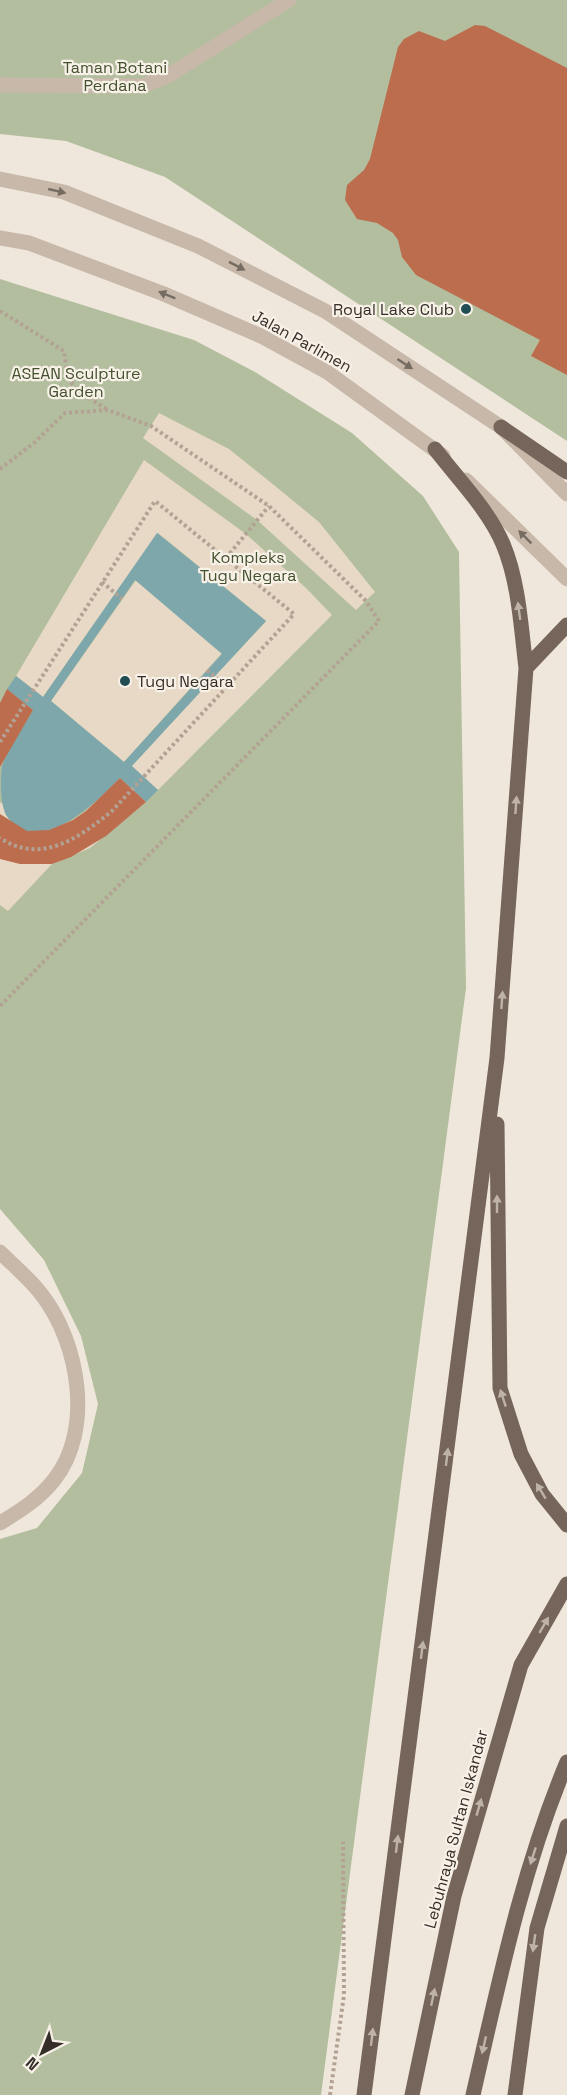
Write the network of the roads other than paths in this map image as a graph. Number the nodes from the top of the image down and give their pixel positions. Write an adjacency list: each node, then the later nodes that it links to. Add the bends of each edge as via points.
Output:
1 (289, 0): 2 (street, via 168,76 142,86)
2 (0, 85)
3 (0, 179): 5 (street, Jalan Parlimen, one-way to 5, via 64,192 198,246 325,311)
4 (0, 238): 6 (street, Jalan Parlimen, one-way to 4, via 327,372 261,336 165,294 29,243)
5 (501, 427): 7 (main road); 8 (street, Jalan Parlimen)
6 (435, 449): 9 (street, Jalan Parlimen, one-way to 6); 11 (main road, one-way to 6, via 518,603 503,544 482,509)
7 (567, 472)
8 (567, 494)
9 (567, 579)
10 (567, 625): 11 (main road)
11 (526, 668): 12 (main road, one-way to 11)
12 (497, 1058): 15 (main road, one-way to 12, via 542,1494 521,1454 500,1388); 19 (main road, one-way to 12)
13 (0, 1252): 14 (street, via 42,1295 61,1330 76,1371 79,1396 74,1440 55,1479 28,1506)
14 (0, 1524)
15 (567, 1525)
16 (567, 1584): 20 (main road, Lebuhraya Sultan Iskandar, one-way to 16, via 454,1896 520,1665)
17 (567, 1762): 21 (main road, one-way to 21, via 523,1888)
18 (567, 1826): 22 (main road, one-way to 22, via 537,1928)
19 (364, 2095)
20 (412, 2095)
21 (473, 2095)
22 (515, 2095)

